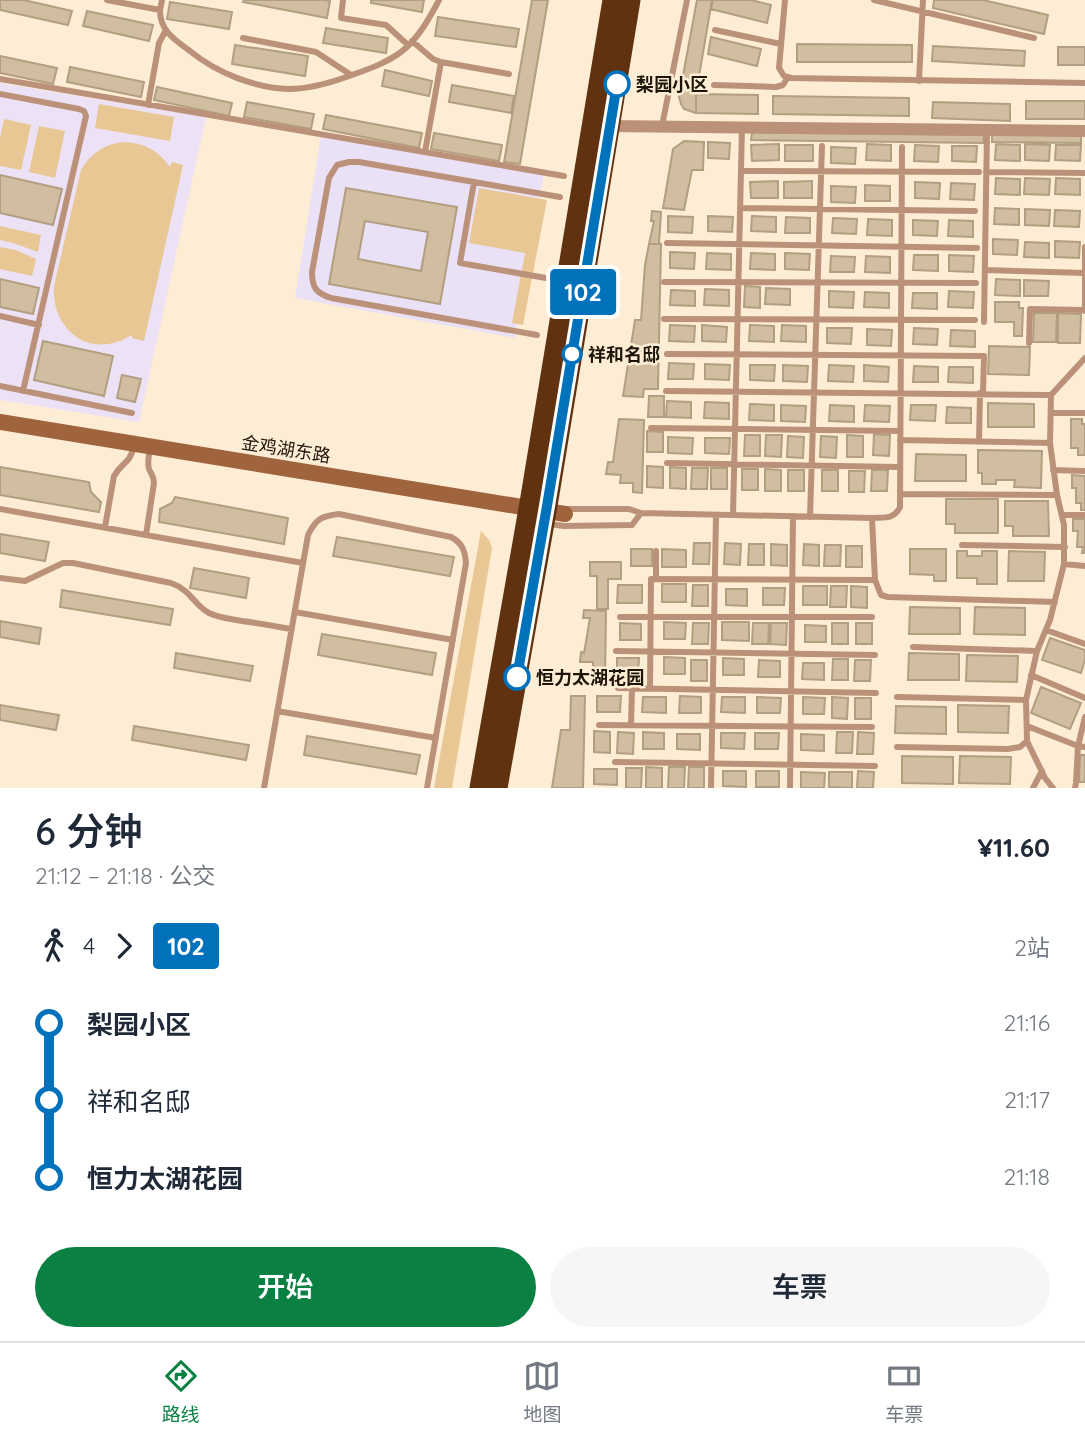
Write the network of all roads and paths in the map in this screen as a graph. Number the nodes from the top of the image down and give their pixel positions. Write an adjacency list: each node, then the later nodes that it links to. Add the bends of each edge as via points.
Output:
1 (107, 0): 11 (lane)
2 (162, 0): 11 (lane)
3 (343, 0): 17 (lane, via 341,18 386,25)
4 (439, 0): 17 (lane)
5 (613, 0): 30 (highway)
6 (630, 0): 30 (highway)
7 (687, 0): 29 (lane)
8 (785, 0): 18 (lane)
9 (874, 0): 12 (lane)
10 (923, 0): 12 (lane)
11 (160, 10): 13 (lane)
12 (922, 11): 16 (lane); 24 (lane)
13 (166, 30): 21 (lane, via 201,60 252,82 290,89); 28 (lane, via 159,43)
14 (715, 30): 18 (lane)
15 (243, 38): 21 (lane, via 316,52)
16 (1034, 38)
17 (410, 43): 19 (lane); 21 (lane, via 373,68)
18 (781, 44): 22 (lane, via 779,68)
19 (441, 62): 20 (lane); 36 (lane)
20 (509, 74)
21 (351, 75)
22 (788, 77): 24 (lane); 26 (lane, via 776,87)
23 (0, 79): 28 (lane)
24 (919, 81): 25 (lane)
25 (1085, 83)
26 (713, 85)
27 (0, 94): 71 (lane, via 79,109 86,116)
28 (148, 105): 36 (lane)
29 (662, 126): 30 (street); 31 (street)
30 (602, 127): 108 (highway)
31 (743, 127): 32 (street); 37 (lane)
32 (987, 130): 33 (street); 40 (lane)
33 (1085, 131)
34 (822, 146): 38 (lane)
35 (902, 147): 39 (lane)
36 (425, 152): 42 (lane)
37 (741, 171): 38 (lane); 45 (lane)
38 (821, 171): 39 (lane); 46 (lane)
39 (902, 171): 40 (lane); 47 (lane)
40 (983, 172): 41 (lane); 55 (lane)
41 (1085, 173)
42 (564, 176)
43 (474, 182): 44 (lane); 57 (lane, via 460,263); 72 (lane, via 359,162 337,165 329,178 319,232 312,272 315,289 331,298)
44 (560, 197)
45 (740, 208): 46 (lane); 50 (lane)
46 (820, 209): 47 (lane); 51 (lane)
47 (902, 210): 48 (lane); 52 (lane)
48 (975, 211)
49 (667, 243): 50 (lane)
50 (740, 244): 51 (lane); 59 (lane)
51 (819, 245): 52 (lane); 60 (lane)
52 (901, 247): 54 (lane); 61 (lane)
53 (1085, 247): 56 (lane)
54 (977, 248)
55 (985, 270): 56 (lane); 70 (lane)
56 (1085, 273): 63 (lane)
57 (546, 278)
58 (664, 282): 59 (lane)
59 (738, 282): 60 (lane); 66 (lane)
60 (818, 282): 61 (lane); 67 (lane)
61 (901, 283): 62 (lane); 68 (lane)
62 (976, 283)
63 (1085, 310): 73 (lane, via 1030,309)
64 (0, 316): 71 (lane)
65 (664, 319): 66 (lane)
66 (738, 319): 67 (lane); 75 (lane)
67 (816, 319): 68 (lane); 76 (lane)
68 (901, 320): 69 (lane); 77 (lane)
69 (975, 320)
70 (985, 322)
71 (39, 325): 80 (lane)
72 (537, 335)
73 (1030, 343)
74 (667, 354): 75 (lane)
75 (737, 355): 76 (lane); 82 (lane)
76 (815, 355): 77 (lane); 83 (lane)
77 (901, 356): 84 (lane); 85 (lane, via 984,356)
78 (1085, 358): 86 (lane)
79 (0, 386): 80 (lane)
80 (23, 391): 87 (lane)
81 (666, 391): 82 (lane)
82 (736, 391): 83 (lane); 92 (lane)
83 (814, 392): 84 (lane); 93 (lane)
84 (900, 393): 85 (lane); 94 (lane)
85 (982, 393): 86 (lane); 96 (lane)
86 (1051, 395): 88 (lane)
87 (132, 413)
88 (1051, 413): 89 (lane); 97 (lane)
89 (1085, 413)
90 (0, 422): 98 (street, 金鸡湖东路)
91 (651, 428): 92 (lane)
92 (735, 429): 93 (lane); 100 (lane)
93 (813, 430): 94 (lane); 101 (lane)
94 (900, 431): 95 (lane)
95 (900, 440): 96 (lane); 102 (lane)
96 (979, 442): 97 (lane)
97 (1050, 443): 103 (lane)
98 (142, 445): 108 (street, 金鸡湖东路); 117 (lane, via 114,476); 118 (lane, via 155,483)
99 (667, 463): 100 (lane)
100 (734, 464): 101 (lane); 110 (lane)
101 (811, 466): 102 (lane); 115 (lane)
102 (900, 467): 105 (lane)
103 (1053, 470): 104 (lane); 106 (lane)
104 (1085, 471)
105 (900, 494): 106 (lane); 116 (lane, via 897,513)
106 (1057, 495): 112 (lane)
107 (0, 509): 117 (lane)
108 (541, 512): 109 (lane, via 629,509); 109 (lane, via 564,526 632,525); 177 (highway); 178 (highway)
109 (641, 513): 111 (lane)
110 (733, 514): 111 (lane); 114 (lane)
111 (716, 515): 127 (lane)
112 (1063, 515): 113 (lane); 120 (lane)
113 (1085, 515)
114 (793, 516): 115 (lane); 128 (lane)
115 (810, 516): 116 (lane)
116 (872, 518): 129 (lane)
117 (105, 527): 118 (lane)
118 (146, 535): 122 (lane)
119 (962, 545): 120 (lane)
120 (1065, 547): 123 (lane)
121 (656, 551): 126 (lane)
122 (303, 563): 131 (lane); 139 (lane, via 313,526 330,515 451,537 464,547 466,563)
123 (1063, 564): 124 (lane); 130 (lane)
124 (1085, 566)
125 (0, 578): 137 (lane, via 25,581 63,563 73,563 171,583 187,591 208,613)
126 (656, 579): 127 (lane); 133 (lane, via 652,579)
127 (715, 579): 128 (lane); 134 (lane)
128 (792, 579): 129 (lane); 135 (lane)
129 (875, 580): 130 (lane, via 881,595 888,597)
130 (1055, 602): 138 (lane)
131 (295, 612): 137 (lane); 139 (lane)
132 (620, 617): 133 (lane)
133 (651, 617): 134 (lane); 144 (lane)
134 (714, 617): 135 (lane); 145 (lane)
135 (792, 617): 136 (lane); 146 (lane)
136 (872, 617)
137 (291, 629): 158 (lane)
138 (1046, 630): 140 (lane); 143 (lane)
139 (453, 640): 166 (lane)
140 (1085, 644)
141 (912, 647): 143 (lane)
142 (616, 651): 144 (lane)
143 (1037, 651): 148 (lane)
144 (650, 652): 145 (lane); 151 (lane)
145 (713, 653): 146 (lane); 152 (lane)
146 (791, 654): 147 (lane); 153 (lane)
147 (875, 655)
148 (1031, 675): 156 (lane); 157 (lane)
149 (618, 688): 150 (lane)
150 (632, 689): 151 (lane); 161 (lane)
151 (650, 689): 152 (lane)
152 (713, 690): 153 (lane); 162 (lane)
153 (791, 692): 154 (lane); 163 (lane)
154 (876, 693)
155 (897, 697): 157 (lane)
156 (1085, 698)
157 (1026, 700): 164 (lane)
158 (277, 710): 166 (lane); 175 (lane)
159 (1085, 717): 168 (lane)
160 (599, 724): 161 (lane)
161 (631, 725): 162 (lane)
162 (712, 726): 163 (lane); 171 (lane)
163 (790, 726): 165 (lane); 172 (lane)
164 (1027, 726): 167 (lane); 168 (lane)
165 (872, 727)
166 (436, 738): 176 (lane)
167 (1027, 741): 169 (lane, via 1008,749); 174 (lane)
168 (1082, 746): 183 (lane)
169 (897, 747)
170 (615, 762): 171 (lane)
171 (711, 764): 172 (lane); 179 (lane)
172 (790, 765): 173 (lane); 180 (lane)
173 (875, 766)
174 (1042, 771): 181 (lane); 182 (lane)
175 (264, 788)
176 (427, 788)
177 (480, 788)
178 (497, 788)
179 (711, 788)
180 (790, 788)
181 (1033, 788)
182 (1053, 788)
183 (1074, 788)

